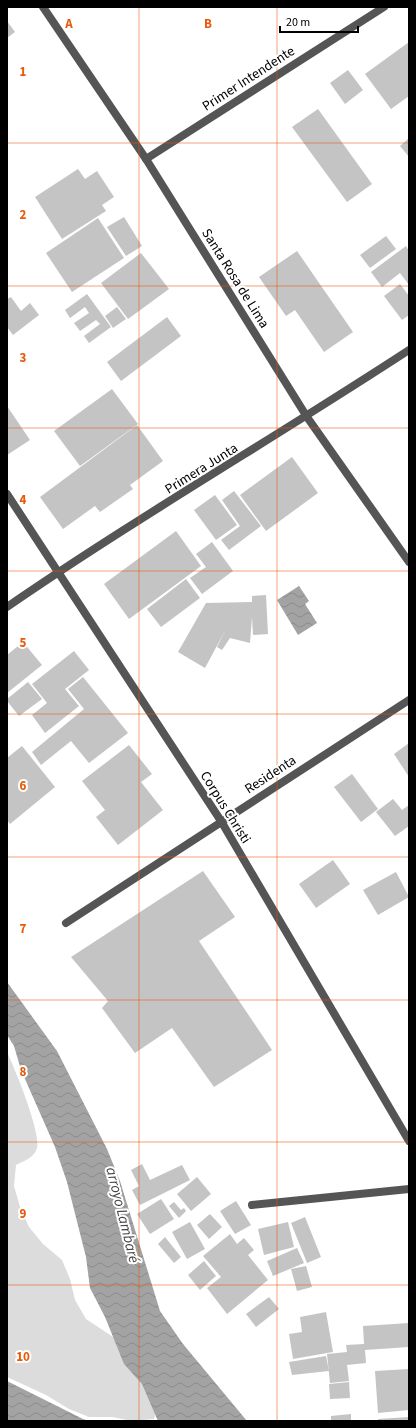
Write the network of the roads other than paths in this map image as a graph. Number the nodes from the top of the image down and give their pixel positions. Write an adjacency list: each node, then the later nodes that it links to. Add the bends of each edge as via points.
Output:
1 (43, 7): 3 (street, Santa Rosa de Lima)
2 (384, 7): 3 (street, Primer Intendente)
3 (146, 159): 5 (street, Santa Rosa de Lima)
4 (409, 350): 5 (street, Primera Junta)
5 (307, 417): 7 (street, Santa Rosa de Lima); 8 (street, Primera Junta)
6 (7, 494): 8 (street, Corpus Christi)
7 (409, 562)
8 (59, 571): 9 (street, Primera Junta); 11 (street, Corpus Christi)
9 (7, 607)
10 (409, 700): 11 (street, Residenta)
11 (221, 821): 12 (street, Residenta); 13 (street, Corpus Christi)
12 (66, 923)
13 (409, 1141)
14 (409, 1189): 15 (street)
15 (252, 1205)

